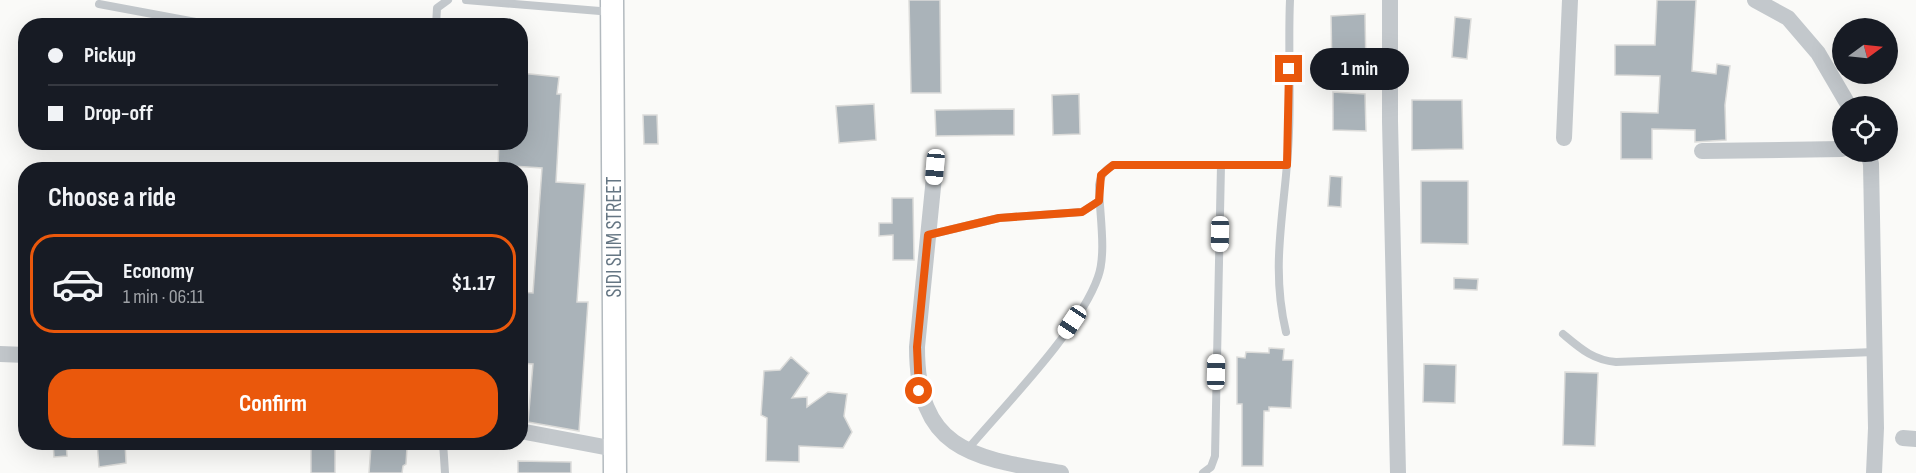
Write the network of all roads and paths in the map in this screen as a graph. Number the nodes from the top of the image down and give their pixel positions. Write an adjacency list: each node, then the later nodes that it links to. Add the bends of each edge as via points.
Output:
1 (448, 0): 10 (lane, via 437,8)
2 (466, 0): 8 (lane)
3 (1290, 0): 17 (lane)
4 (1390, 0): 34 (street)
5 (1570, 0): 12 (street)
6 (1755, 0): 11 (street, via 1788,18 1818,53)
7 (99, 4): 9 (lane)
8 (612, 6): 27 (main road, SIDI SLIM STREET)
9 (175, 18)
10 (436, 18)
11 (1843, 96)
12 (1564, 138)
13 (1832, 149): 14 (street)
14 (1702, 151)
15 (1870, 162): 23 (street)
16 (1221, 165): 17 (lane); 19 (lane, via 1113,165 1101,175); 33 (lane, via 1215,456 1211,467)
17 (1287, 165): 21 (lane, via 1277,263)
18 (935, 167): 20 (street)
19 (1099, 201): 20 (lane, via 1082,212 999,218); 29 (lane, via 1100,267 1084,304 1059,341)
20 (928, 235): 29 (street, via 917,347 919,391 941,431)
21 (1287, 332)
22 (1563, 334): 23 (lane, via 1590,356 1616,362)
23 (1874, 352): 35 (street)
24 (0, 354): 25 (street)
25 (18, 355)
26 (528, 432): 27 (street)
27 (615, 448): 31 (main road, SIDI SLIM STREET)
28 (444, 450): 30 (lane)
29 (967, 450): 32 (street, via 988,459)
30 (445, 473)
31 (615, 473)
32 (1061, 473)
33 (1203, 473)
34 (1398, 473)
35 (1874, 473)

